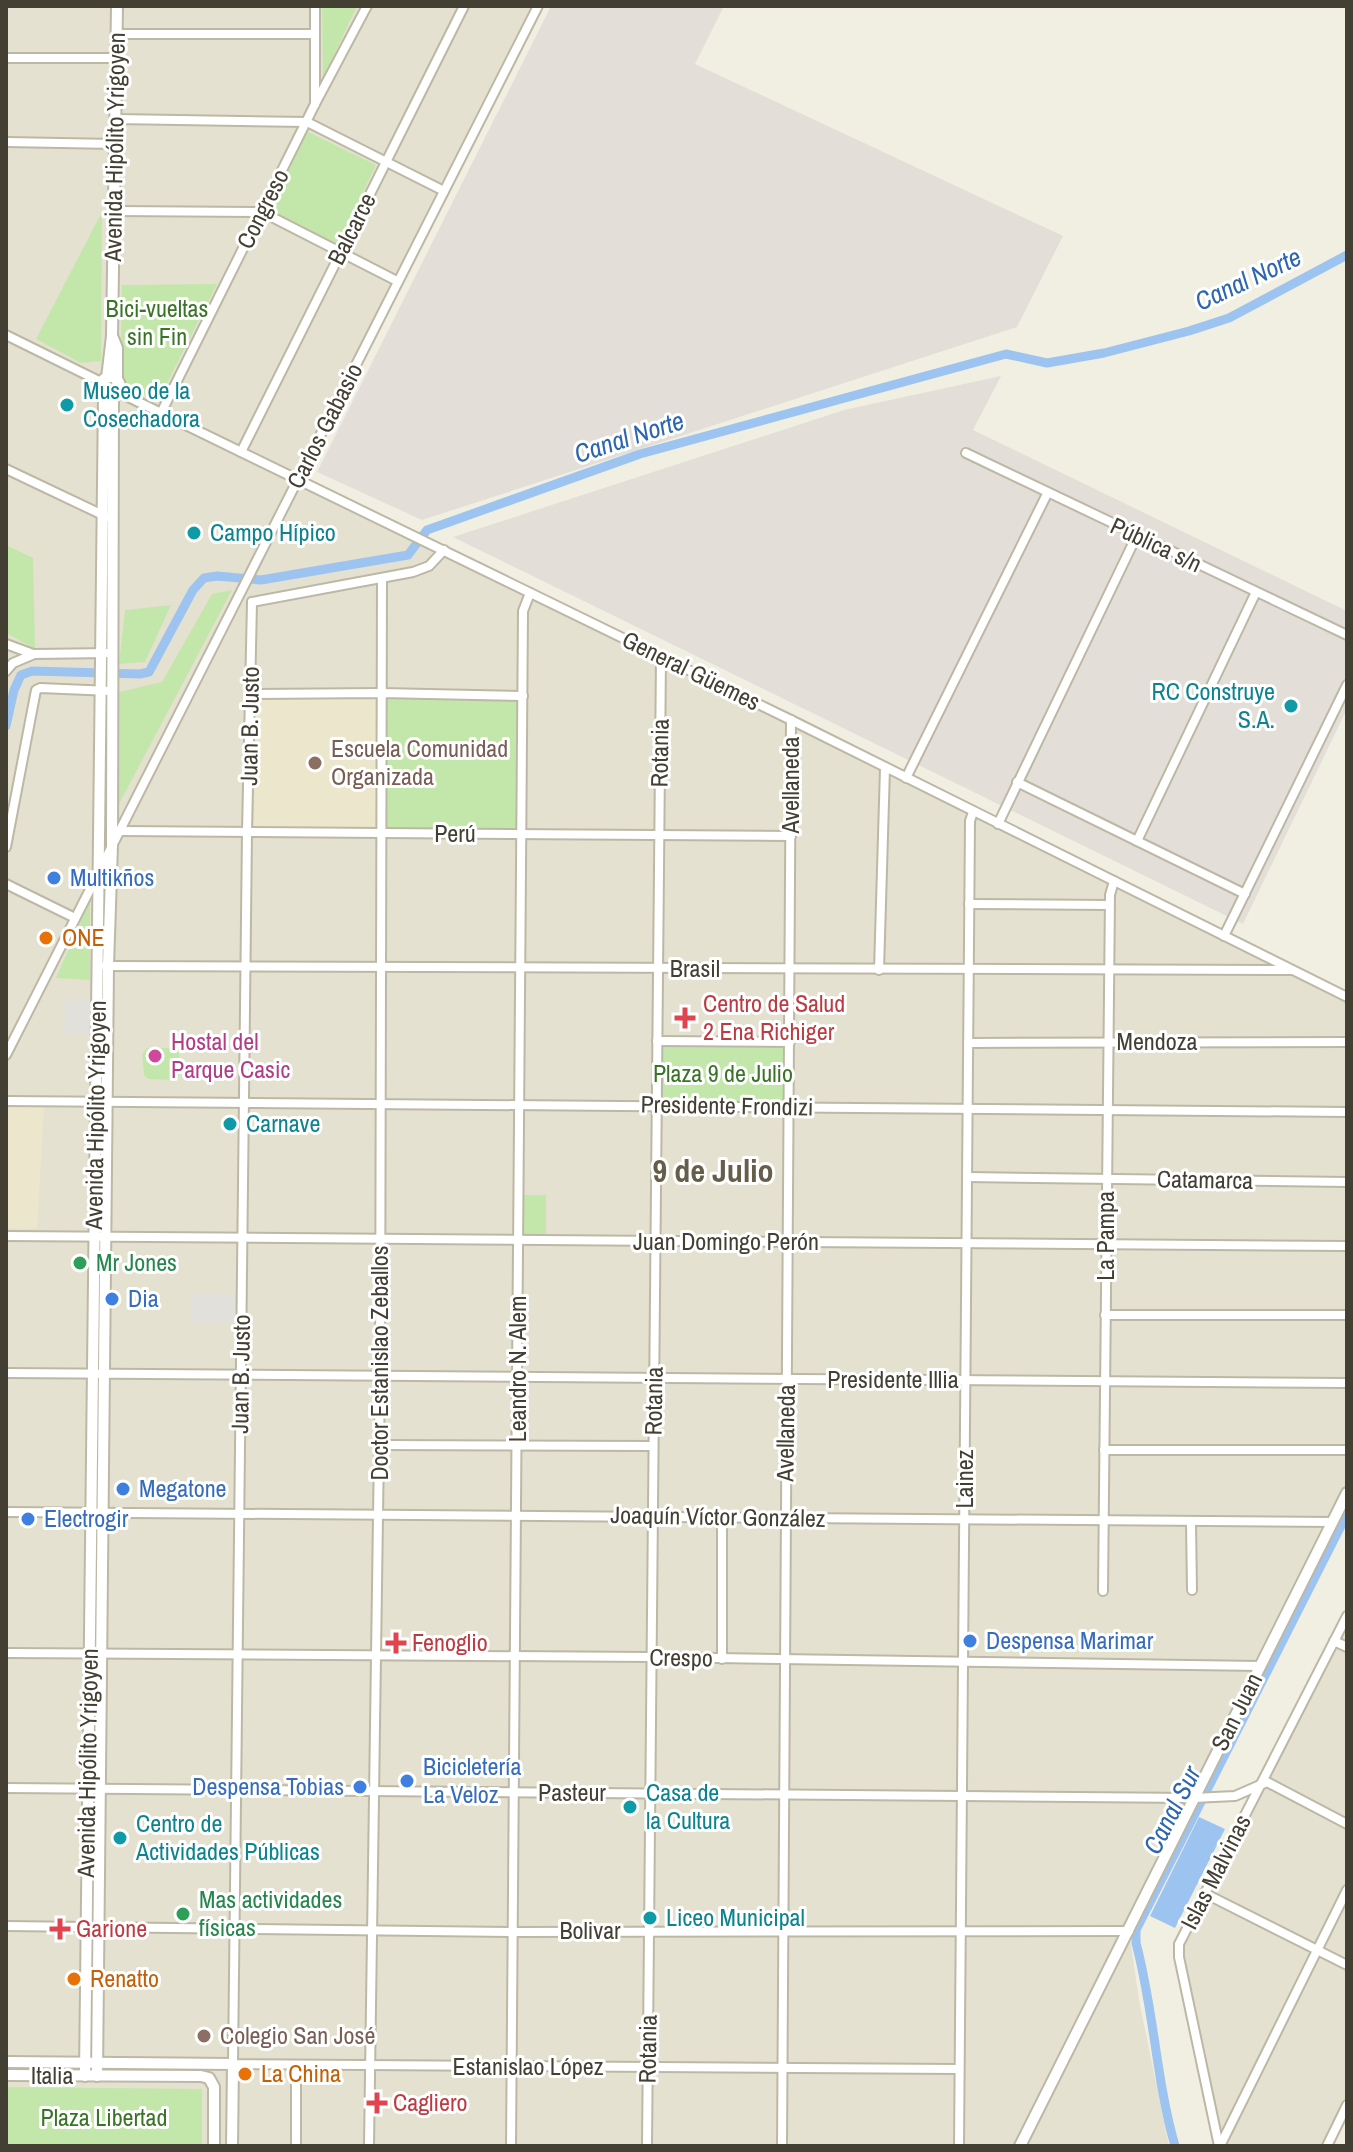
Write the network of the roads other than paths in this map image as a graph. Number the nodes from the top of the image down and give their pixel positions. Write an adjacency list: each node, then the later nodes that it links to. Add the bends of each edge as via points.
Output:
1 (117, 6): 6 (street, Avenida Hipólito Yrigoyen)
2 (315, 6): 7 (street)
3 (367, 6): 10 (street, Congreso)
4 (464, 6): 15 (street, Balcarce)
5 (538, 6): 16 (street, Carlos Gabasio)
6 (116, 34): 7 (street); 9 (street, Avenida Hipólito Yrigoyen)
7 (314, 34): 10 (street)
8 (6, 58): 9 (street)
9 (116, 58): 11 (street, Avenida Hipólito Yrigoyen)
10 (315, 104): 12 (street, Congreso)
11 (115, 119): 12 (street); 14 (street, Avenida Hipólito Yrigoyen)
12 (307, 122): 15 (street); 18 (street, Congreso)
13 (6, 142): 14 (street)
14 (115, 144): 17 (street, Avenida Hipólito Yrigoyen)
15 (386, 161): 16 (street); 19 (street, Balcarce)
16 (444, 191): 20 (street, Carlos Gabasio)
17 (114, 211): 18 (street); 22 (street, Avenida Hipólito Yrigoyen, via 112,336 117,348)
18 (262, 212): 19 (street); 23 (street, Congreso)
19 (340, 252): 20 (street); 24 (street, Balcarce)
20 (397, 281): 27 (street, Carlos Gabasio)
21 (6, 335): 22 (street, General Güemes)
22 (110, 387): 23 (street, General Güemes); 29 (street, Avenida Hipólito Yrigoyen)
23 (161, 413): 24 (street, General Güemes)
24 (241, 452): 27 (street, General Güemes)
25 (966, 453): 28 (street, Pública s/n)
26 (6, 469): 29 (street)
27 (298, 479): 31 (street, General Güemes); 35 (street, Carlos Gabasio)
28 (1047, 494): 30 (street, Pública s/n); 50 (street)
29 (107, 517): 41 (street, Avenida Hipólito Yrigoyen)
30 (1137, 535): 33 (street, Pública s/n); 51 (street)
31 (444, 550): 32 (street, via 429,566); 34 (street, General Güemes)
32 (382, 579): 36 (street); 45 (street, Doctor Estanislao Zeballos)
33 (1256, 592): 37 (street, Pública s/n); 60 (street)
34 (530, 593): 40 (street, General Güemes); 47 (street, Leandro N. Alem, via 523,611)
35 (241, 594): 36 (street); 54 (street, Carlos Gabasio)
36 (252, 602): 46 (street, Juan B. Justo)
37 (1347, 635)
38 (6, 644): 39 (street)
39 (33, 654): 41 (street); 42 (street)
40 (661, 656): 48 (street, General Güemes); 58 (street, Rotania)
41 (106, 658): 44 (street, Avenida Hipólito Yrigoyen)
42 (6, 671)
43 (1347, 685): 66 (street)
44 (106, 687): 61 (street, Avenida Hipólito Yrigoyen); 62 (street, via 36,690); 63 (street, Avenida Hipólito Yrigoyen)
45 (382, 693): 46 (street); 47 (street); 56 (street, Doctor Estanislao Zeballos)
46 (251, 694): 55 (street, Juan B. Justo)
47 (523, 696): 57 (street, Leandro N. Alem)
48 (791, 720): 49 (street, General Güemes); 59 (street, Avellaneda)
49 (885, 768): 50 (street, General Güemes); 77 (street)
50 (906, 778): 52 (street, General Güemes)
51 (1017, 782): 53 (street); 60 (street)
52 (973, 812): 53 (street, General Güemes); 67 (street, Lainez)
53 (998, 824): 64 (street, General Güemes)
54 (119, 831): 55 (street, Perú); 61 (street, Carlos Gabasio)
55 (247, 832): 56 (street, Perú); 72 (street, Juan B. Justo)
56 (381, 833): 57 (street, Perú); 73 (street, Doctor Estanislao Zeballos)
57 (522, 834): 58 (street, Perú); 74 (street, Leandro N. Alem)
58 (659, 835): 59 (street, Perú); 75 (street, Rotania)
59 (791, 836): 76 (street, Avellaneda)
60 (1137, 841): 66 (street)
61 (112, 845): 63 (street, Carlos Gabasio); 71 (street, Avenida Hipólito Yrigoyen)
62 (6, 847)
63 (100, 871): 69 (street, Carlos Gabasio); 71 (street, Avenida Hipólito Yrigoyen)
64 (1114, 881): 68 (street, La Pampa); 70 (street, General Güemes)
65 (6, 884): 69 (street)
66 (1245, 894): 70 (street)
67 (969, 904): 68 (street); 78 (street, Lainez)
68 (1109, 905): 80 (street, La Pampa)
69 (75, 918): 87 (street, Carlos Gabasio)
70 (1224, 936): 79 (street, General Güemes)
71 (103, 966): 72 (street, Brasil); 88 (street, Avenida Hipólito Yrigoyen)
72 (246, 967): 73 (street, Brasil); 90 (street, Juan B. Justo)
73 (381, 968): 74 (street, Brasil); 91 (street, Doctor Estanislao Zeballos)
74 (521, 968): 75 (street, Brasil); 92 (street, Leandro N. Alem)
75 (659, 969): 76 (street, Brasil); 82 (street, Rotania)
76 (790, 969): 77 (street, Brasil); 83 (street, Avellaneda)
77 (879, 970): 78 (street, Brasil)
78 (969, 970): 80 (street, Brasil); 85 (street, Lainez)
79 (1292, 970): 80 (street, Brasil); 81 (street, General Güemes)
80 (1108, 971): 86 (street, La Pampa)
81 (1347, 997)
82 (657, 1041): 83 (street); 93 (street, Rotania)
83 (790, 1042): 94 (street, Avellaneda)
84 (1347, 1042): 86 (street, Mendoza)
85 (968, 1043): 86 (street, Mendoza); 95 (street, Lainez)
86 (1107, 1043): 96 (street, La Pampa)
87 (6, 1055)
88 (101, 1100): 89 (street, Presidente Frondizi); 90 (street, Presidente Frondizi); 102 (street, Avenida Hipólito Yrigoyen)
89 (6, 1101)
90 (245, 1102): 91 (street, Presidente Frondizi); 103 (street, Juan B. Justo)
91 (380, 1103): 92 (street, Presidente Frondizi); 104 (street, Doctor Estanislao Zeballos)
92 (520, 1104): 93 (street, Presidente Frondizi); 105 (street, Leandro N. Alem)
93 (657, 1106): 94 (street, Presidente Frondizi); 106 (street, Rotania)
94 (789, 1107): 95 (street, Presidente Frondizi); 107 (street, Avellaneda)
95 (967, 1109): 96 (street, Presidente Frondizi); 98 (street, Lainez)
96 (1107, 1110): 97 (street, Presidente Frondizi); 99 (street, La Pampa)
97 (1347, 1112)
98 (967, 1177): 99 (street, Catamarca); 108 (street, Lainez)
99 (1106, 1179): 100 (street, Catamarca); 109 (street, La Pampa)
100 (1347, 1182)
101 (6, 1236): 102 (street, Juan Domingo Perón)
102 (100, 1239): 103 (street, Juan Domingo Perón); 114 (street, Avenida Hipólito Yrigoyen)
103 (243, 1240): 104 (street, Juan Domingo Perón); 115 (street, Juan B. Justo)
104 (381, 1240): 105 (street, Juan Domingo Perón); 116 (street, Doctor Estanislao Zeballos)
105 (519, 1241): 106 (street, Juan Domingo Perón); 117 (street, Leandro N. Alem)
106 (655, 1242): 107 (street, Juan Domingo Perón); 118 (street, Rotania)
107 (788, 1243): 108 (street, Juan Domingo Perón); 119 (street, Avellaneda)
108 (966, 1244): 109 (street, Juan Domingo Perón); 120 (street, Lainez)
109 (1106, 1245): 110 (street, Juan Domingo Perón); 111 (street, La Pampa)
110 (1347, 1246)
111 (1105, 1315): 112 (street); 121 (street, La Pampa)
112 (1347, 1315)
113 (6, 1373): 114 (street, Presidente Illia)
114 (98, 1375): 115 (street, Presidente Illia); 130 (street, Avenida Hipólito Yrigoyen)
115 (242, 1375): 116 (street, Presidente Illia); 131 (street, Juan B. Justo)
116 (380, 1377): 117 (street, Presidente Illia); 123 (street, Doctor Estanislao Zeballos)
117 (517, 1378): 118 (street, Presidente Illia); 124 (street, Leandro N. Alem)
118 (654, 1378): 119 (street, Presidente Illia); 125 (street, Rotania)
119 (787, 1379): 120 (street, Presidente Illia); 136 (street, Avellaneda)
120 (965, 1380): 121 (street, Presidente Illia); 137 (street, Lainez)
121 (1104, 1381): 122 (street, Presidente Illia); 126 (street, La Pampa)
122 (1347, 1383)
123 (378, 1445): 124 (street); 132 (street, Doctor Estanislao Zeballos)
124 (517, 1446): 125 (street); 133 (street, Leandro N. Alem)
125 (653, 1446): 134 (street, Rotania)
126 (1104, 1450): 127 (street); 138 (street, La Pampa)
127 (1347, 1450)
128 (1347, 1493): 139 (street, San Juan)
129 (6, 1512): 130 (street, Joaquín Víctor González)
130 (97, 1513): 131 (street, Joaquín Víctor González); 148 (street, Avenida Hipólito Yrigoyen)
131 (240, 1513): 132 (street, Joaquín Víctor González); 147 (street, Juan B. Justo)
132 (379, 1514): 133 (street, Joaquín Víctor González); 149 (street, Doctor Estanislao Zeballos)
133 (516, 1516): 134 (street, Joaquín Víctor González); 151 (street, Leandro N. Alem)
134 (655, 1517): 135 (street, Joaquín Víctor González); 150 (street, Rotania)
135 (722, 1517): 136 (street, Joaquín Víctor González); 152 (street)
136 (785, 1518): 137 (street, Joaquín Víctor González); 153 (street, Avellaneda)
137 (965, 1520): 138 (street, Joaquín Víctor González); 154 (street, Lainez)
138 (1104, 1521): 140 (street, Joaquín Víctor González); 142 (street, La Pampa)
139 (1333, 1522): 140 (street, Joaquín Víctor González); 155 (street, San Juan)
140 (1191, 1523): 141 (street)
141 (1192, 1590)
142 (1103, 1591)
143 (1347, 1616): 144 (street, Islas Malvinas)
144 (1334, 1641): 145 (street); 156 (street, Islas Malvinas)
145 (1347, 1647)
146 (6, 1653): 148 (street, Crespo)
147 (239, 1653): 148 (street, Crespo); 149 (street, Crespo); 159 (street, Juan B. Justo)
148 (96, 1654): 158 (street, Avenida Hipólito Yrigoyen)
149 (375, 1656): 151 (street, Crespo); 160 (street, Doctor Estanislao Zeballos)
150 (651, 1657): 151 (street, Crespo); 152 (street, Crespo); 162 (street, Rotania)
151 (515, 1658): 161 (street, Leandro N. Alem)
152 (722, 1659): 153 (street, Crespo)
153 (785, 1660): 154 (street, Crespo); 163 (street, Avellaneda)
154 (962, 1662): 155 (street, Crespo); 164 (street, Lainez)
155 (1260, 1666): 166 (street, San Juan)
156 (1261, 1783): 165 (street, Pasteur); 167 (street, Islas Malvinas); 168 (street)
157 (6, 1788): 158 (street, Pasteur)
158 (94, 1789): 159 (street, Pasteur); 172 (street, Avenida Hipólito Yrigoyen); 173 (street, Avenida Hipólito Yrigoyen)
159 (237, 1790): 160 (street, Pasteur); 175 (street, Juan B. Justo)
160 (372, 1791): 161 (street, Pasteur); 174 (street, Doctor Estanislao Zeballos)
161 (514, 1792): 162 (street, Pasteur); 178 (street, Leandro N. Alem)
162 (650, 1793): 163 (street, Pasteur); 176 (street, Rotania)
163 (784, 1794): 164 (street, Pasteur); 179 (street, Avellaneda)
164 (961, 1796): 166 (street, Pasteur); 180 (street, Lainez)
165 (1231, 1796): 166 (street, Pasteur); 167 (street)
166 (1193, 1798): 177 (street, San Juan)
167 (1246, 1811): 170 (street, Islas Malvinas)
168 (1347, 1824)
169 (1347, 1890): 181 (street)
170 (1204, 1893): 181 (street); 206 (street, Islas Malvinas, via 1178,1951)
171 (6, 1926): 172 (street)
172 (86, 1927): 173 (street); 184 (street, Avenida Hipólito Yrigoyen)
173 (98, 1927): 175 (street, Bolivar); 185 (street, Avenida Hipólito Yrigoyen)
174 (371, 1928): 175 (street, Bolivar); 178 (street, Bolivar); 188 (street, Doctor Estanislao Zeballos)
175 (234, 1930): 186 (street, Juan B. Justo)
176 (649, 1931): 178 (street, Bolivar); 179 (street, Bolivar); 190 (street, Rotania)
177 (1129, 1931): 180 (street, Bolivar); 205 (street, San Juan)
178 (513, 1932): 189 (street, Leandro N. Alem)
179 (782, 1932): 180 (street, Bolivar); 191 (street, Avellaneda)
180 (959, 1933): 192 (street, Lainez)
181 (1317, 1950): 182 (street); 206 (street)
182 (1347, 1965)
183 (6, 2062): 184 (street, Italia)
184 (85, 2063): 185 (street, Italia); 194 (street, Avenida Hipólito Yrigoyen)
185 (97, 2063): 186 (street, Estanislao López); 195 (street, Avenida Hipólito Yrigoyen)
186 (233, 2064): 187 (street, Estanislao López); 198 (street, Juan B. Justo)
187 (296, 2065): 188 (street, Estanislao López); 199 (street)
188 (370, 2065): 189 (street, Estanislao López); 200 (street, Doctor Estanislao Zeballos)
189 (512, 2067): 190 (street, Estanislao López); 201 (street, Leandro N. Alem)
190 (648, 2067): 191 (street, Estanislao López); 202 (street, Rotania)
191 (782, 2068): 192 (street, Estanislao López); 203 (street, Avellaneda)
192 (958, 2069): 204 (street, Lainez)
193 (6, 2075): 194 (street, Italia)
194 (85, 2076): 195 (street, Italia)
195 (97, 2076): 197 (street, via 209,2078 214,2087)
196 (1347, 2105): 207 (street)
197 (214, 2146)
198 (232, 2146)
199 (296, 2146)
200 (369, 2146)
201 (511, 2146)
202 (647, 2146)
203 (782, 2146)
204 (959, 2146)
205 (1020, 2146)
206 (1220, 2146)
207 (1327, 2146)

